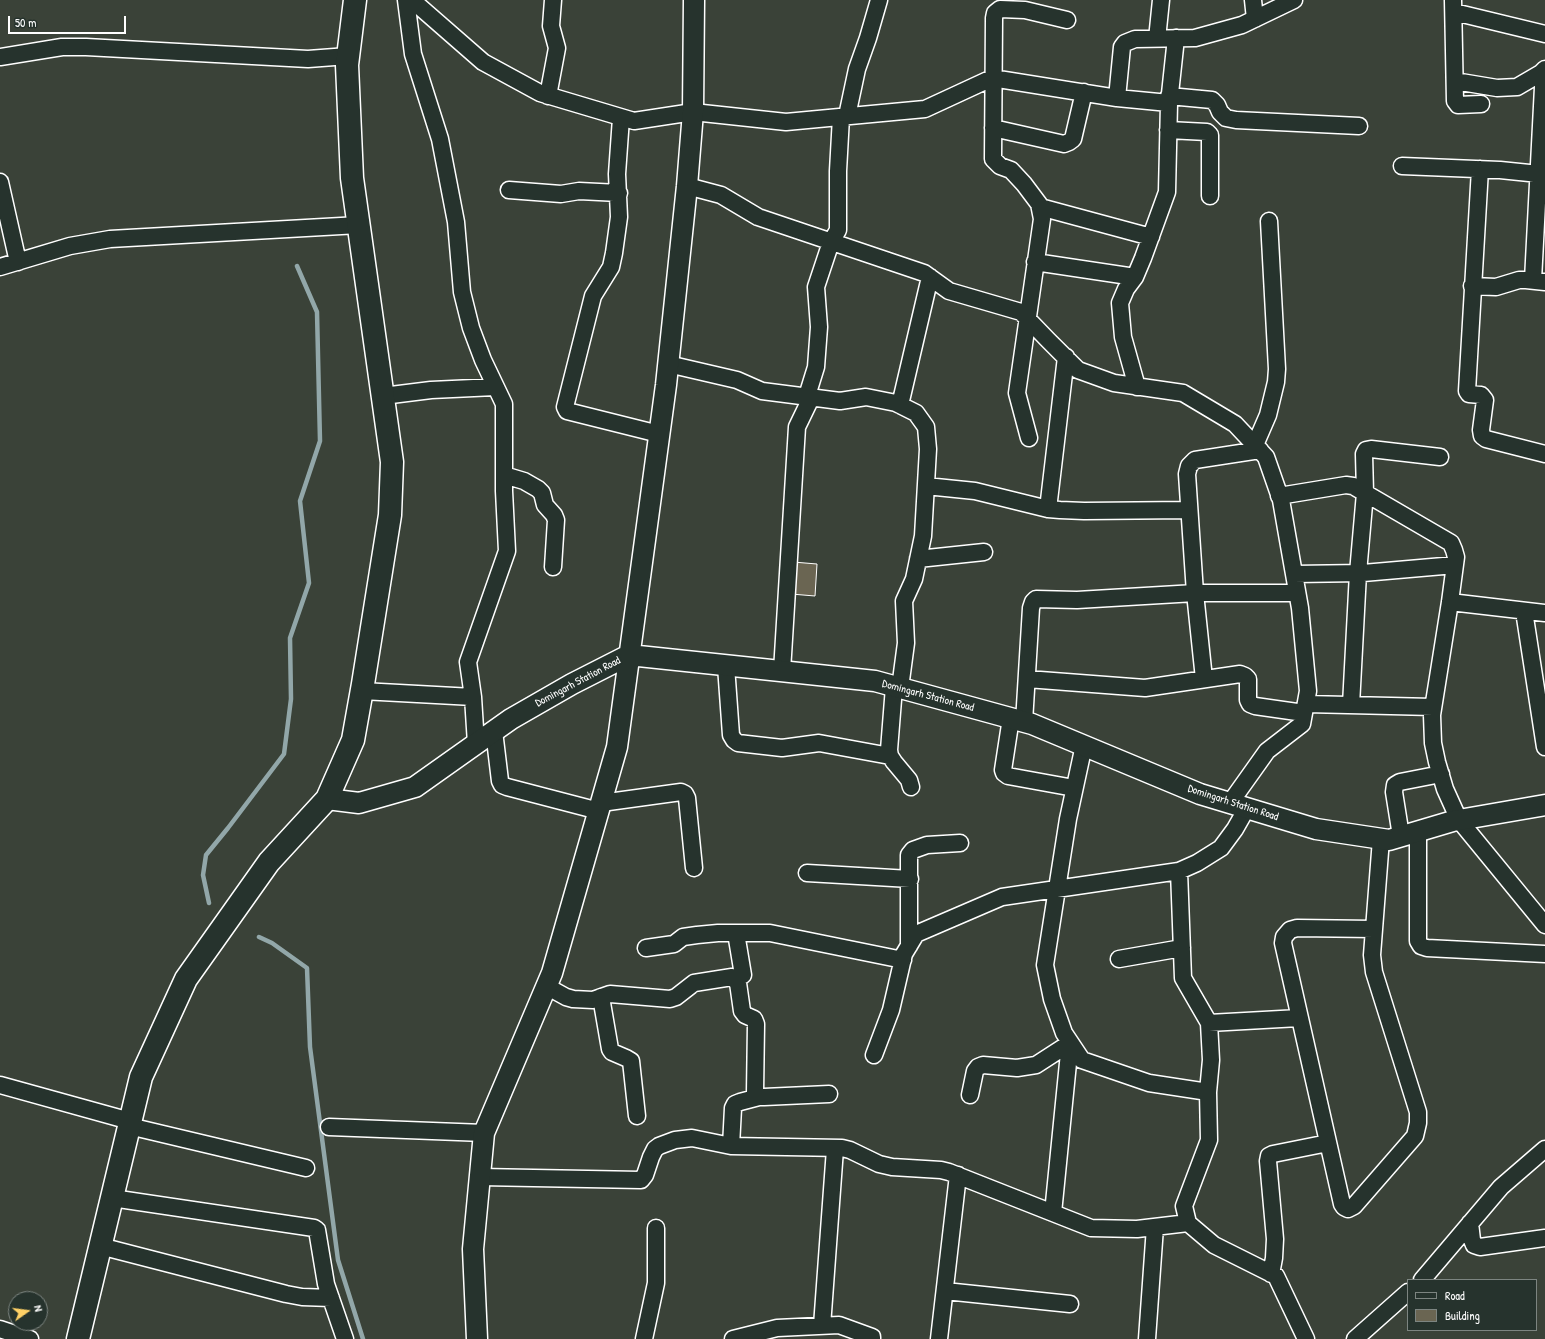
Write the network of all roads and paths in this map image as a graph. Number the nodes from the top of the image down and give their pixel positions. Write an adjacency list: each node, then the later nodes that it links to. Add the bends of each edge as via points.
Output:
1 (355, 0): 17 (main road)
2 (406, 0): 57 (street, via 413,54 440,139 456,222 462,292 483,360)
3 (412, 0): 23 (street, via 483,62)
4 (553, 0): 23 (street, via 551,26 557,48)
5 (694, 0): 27 (street)
6 (879, 0): 28 (street)
7 (1162, 0): 15 (street)
8 (1254, 0): 12 (street)
9 (1294, 0): 12 (street)
10 (1025, 5): 13 (street); 20 (street, via 1000,9 995,13)
11 (1454, 6): 14 (street); 21 (street)
12 (1255, 19): 16 (street, via 1195,38)
13 (1067, 20)
14 (1545, 34)
15 (1156, 38): 16 (street); 24 (street, via 1135,39 1122,47)
16 (1176, 38): 25 (street)
17 (348, 56): 18 (street, via 308,59 86,47 48,49); 44 (main road, via 352,178)
18 (0, 57)
19 (1543, 71): 21 (street, via 1518,87 1497,88); 35 (street)
20 (992, 78): 22 (street); 28 (street, via 925,109); 31 (street)
21 (1455, 81): 26 (street, via 1455,101 1458,105)
22 (1084, 92): 24 (street); 31 (street, via 1073,139 1064,144)
23 (548, 96): 29 (street)
24 (1117, 98): 25 (street)
25 (1169, 100): 30 (street, via 1212,100 1226,118 1236,120); 32 (street)
26 (1480, 104)
27 (694, 112): 28 (street, via 786,122); 29 (street, via 634,122); 37 (street)
28 (844, 117): 46 (street, via 838,230)
29 (621, 118): 39 (street, via 617,165)
30 (1359, 126)
31 (992, 128): 41 (street, via 993,159 1000,166 1011,170)
32 (1168, 130): 40 (street, via 1207,132 1210,135); 45 (street, via 1167,192)
33 (1402, 166): 34 (street)
34 (1480, 169): 35 (street); 53 (street)
35 (1538, 174): 52 (street)
36 (0, 182): 43 (street)
37 (687, 186): 46 (street, via 721,195 758,217); 56 (street)
38 (509, 190): 39 (street, via 560,194 579,191)
39 (619, 193): 62 (street, via 619,217 611,267 593,296 565,407 567,411)
40 (1210, 196)
41 (1040, 207): 45 (street); 48 (street, via 1042,219)
42 (1269, 221): 64 (street, via 1277,369 1276,382)
43 (4, 223): 47 (street)
44 (359, 225): 47 (street, via 110,239 70,246); 59 (main road)
45 (1151, 237): 51 (street)
46 (831, 242): 50 (street, via 924,272); 60 (street, via 816,287 819,327 816,367)
47 (18, 262): 49 (street)
48 (1035, 262): 51 (street); 54 (street)
49 (0, 267)
50 (930, 277): 54 (street, via 949,291 1021,312); 61 (street)
51 (1135, 277): 58 (street, via 1120,303 1120,315 1123,338)
52 (1539, 281): 53 (street, via 1519,280 1496,287)
53 (1472, 286): 65 (street, via 1467,391 1469,394 1481,395 1484,400 1480,430 1482,436)
54 (1028, 319): 55 (street); 63 (street, via 1017,393)
55 (1066, 357): 58 (street, via 1078,370 1114,383); 71 (street)
56 (668, 364): 60 (street, via 737,380 762,391); 62 (street)
57 (495, 387): 59 (street, via 431,390); 67 (street, via 504,404)
58 (1137, 387): 64 (street, via 1183,393 1235,424)
59 (383, 396): 90 (main road, via 392,462 390,514)
60 (810, 396): 61 (street, via 840,401 866,397); 86 (street, via 797,427)
61 (900, 405): 68 (street, via 916,413 926,427)
62 (659, 434): 84 (street)
63 (1029, 438)
64 (1258, 448): 70 (street, via 1266,457); 72 (street, via 1195,460 1189,466 1187,474)
65 (1545, 454)
66 (1440, 456): 69 (street, via 1366,450)
67 (504, 475): 76 (street, via 524,481 538,489 542,493 545,505 554,515 556,520); 91 (street, via 507,551 468,662)
68 (926, 486): 71 (street, via 975,491); 74 (street, via 923,536)
69 (1364, 493): 70 (street, via 1354,486 1346,485); 75 (street, via 1451,543); 77 (street)
70 (1280, 496): 78 (street)
71 (1048, 509): 72 (street, via 1084,512)
72 (1189, 510): 79 (street)
73 (984, 552): 74 (street)
74 (918, 559): 89 (street, via 914,579 904,601 906,643)
75 (1455, 565): 77 (street); 81 (street)
76 (553, 567)
77 (1358, 573): 78 (street); 92 (street)
78 (1294, 574): 80 (street)
79 (1196, 593): 80 (street); 87 (street, via 1077,600 1036,599 1031,608); 88 (street)
80 (1297, 593): 94 (street, via 1308,692)
81 (1450, 602): 82 (street); 93 (street)
82 (1524, 611): 83 (street); 99 (street)
83 (1545, 613)
84 (629, 655): 85 (street, Domingarh Station Road); 96 (street, Domingarh Station Road, via 538,703); 107 (street, via 617,747)
85 (726, 666): 86 (street, Domingarh Station Road); 100 (street, via 731,735 738,743 782,748 819,743)
86 (782, 671): 89 (street, Domingarh Station Road, via 874,681)
87 (1027, 679): 88 (street, via 1145,688); 95 (street)
88 (1204, 679): 94 (street, via 1240,674 1248,679 1250,704)
89 (897, 687): 95 (street, Domingarh Station Road); 100 (street)
90 (362, 691): 91 (street); 104 (main road, via 353,740)
91 (473, 697): 97 (street)
92 (1351, 705): 93 (street); 94 (street)
93 (1433, 707): 101 (street, via 1433,743)
94 (1305, 709): 106 (street, via 1302,724 1267,751)
95 (1018, 720): 98 (street, Domingarh Station Road); 103 (street, via 1004,773 1008,776)
96 (494, 731): 97 (street, Domingarh Station Road); 107 (street, via 502,785)
97 (476, 744): 104 (street, Domingarh Station Road, via 415,787 359,803)
98 (1084, 745): 103 (street); 106 (street, Domingarh Station Road, via 1200,794)
99 (1545, 747)
100 (890, 756): 102 (street, via 909,780)
101 (1441, 774): 108 (street); 109 (street, via 1395,785 1394,792)
102 (911, 787)
103 (1074, 788): 116 (street)
104 (327, 799): 138 (main road, via 269,862 186,979 141,1077)
105 (1545, 805): 108 (street, Domingarh Station Road)
106 (1238, 806): 110 (street, Domingarh Station Road, via 1316,829); 113 (street, via 1235,829 1220,848)
107 (600, 807): 112 (street, via 681,792 685,794); 126 (street)
108 (1459, 820): 109 (street, Domingarh Station Road); 117 (street)
109 (1410, 834): 110 (street, Domingarh Station Road, via 1389,840); 123 (street, via 1418,941 1421,946)
110 (1381, 839): 118 (street)
111 (960, 843): 115 (street, via 927,845 913,850 910,855)
112 (694, 868)
113 (1179, 871): 116 (street); 121 (street)
114 (806, 873): 115 (street)
115 (910, 879): 122 (street)
116 (1057, 889): 122 (street, via 1002,897 916,934); 130 (street, via 1045,966 1052,999)
117 (1545, 925)
118 (1374, 929): 128 (street, via 1297,928 1290,930 1284,937 1283,943); 141 (street, via 1374,972 1418,1112 1418,1123 1415,1136 1348,1210 1342,1204)
119 (736, 933): 120 (street, via 683,937 674,944); 122 (street, via 770,933); 125 (street)
120 (646, 948)
121 (1182, 948): 124 (street); 129 (street, via 1183,978)
122 (906, 953): 131 (street, via 891,1010)
123 (1545, 954)
124 (1119, 959)
125 (743, 975)
126 (546, 986): 127 (street, via 573,999 593,1000); 140 (street)
127 (601, 997): 136 (street, via 610,994 670,999 676,998 694,983 732,977 736,979 742,1011 754,1019 756,1024 755,1093); 137 (street, via 610,1049 631,1061)
128 (1299, 1018): 129 (street); 141 (street)
129 (1209, 1023): 133 (street, via 1211,1060)
130 (1070, 1043): 133 (street, via 1082,1060 1149,1083); 135 (street, via 1036,1065 1017,1068 983,1065 978,1067); 149 (street)
131 (874, 1055)
132 (0, 1085): 138 (street)
133 (1208, 1092): 150 (street, via 1209,1140 1184,1206)
134 (829, 1094): 136 (street)
135 (970, 1095)
136 (759, 1097): 142 (street, via 735,1104 732,1108)
137 (637, 1116)
138 (130, 1124): 145 (street); 148 (main road)
139 (329, 1127): 140 (street)
140 (484, 1133): 147 (street)
141 (1328, 1143): 156 (street, via 1269,1156 1274,1239)
142 (731, 1146): 143 (street); 147 (street, via 692,1138 659,1146 655,1149 641,1180)
143 (836, 1149): 146 (street, via 850,1150 879,1164 892,1167 941,1170); 162 (street)
144 (1545, 1149): 151 (street, via 1501,1186)
145 (306, 1168)
146 (958, 1175): 149 (street); 158 (street)
147 (480, 1177): 167 (street, via 474,1249)
148 (112, 1198): 155 (main road); 160 (street, via 314,1228 318,1234 326,1284)
149 (1053, 1213): 152 (street, via 1091,1228)
150 (1188, 1223): 152 (street); 156 (street, via 1214,1245)
151 (1470, 1223): 154 (street, via 1474,1245 1480,1247); 157 (street)
152 (1154, 1227): 172 (street)
153 (656, 1228): 168 (street, via 656,1283)
154 (1545, 1238)
155 (100, 1246): 160 (street, via 286,1294); 165 (main road)
156 (1271, 1274): 173 (street, via 1276,1276)
157 (1423, 1279)
158 (945, 1291): 161 (street); 171 (street)
159 (1407, 1293): 174 (street)
160 (331, 1298): 166 (street)
161 (1070, 1304)
162 (822, 1326): 169 (street, via 777,1328); 170 (street, via 839,1325)
163 (0, 1329): 164 (street)
164 (30, 1339)
165 (78, 1339)
166 (345, 1339)
167 (477, 1339)
168 (644, 1339)
169 (734, 1339)
170 (872, 1339)
171 (939, 1339)
172 (1147, 1339)
173 (1306, 1339)
174 (1355, 1339)

